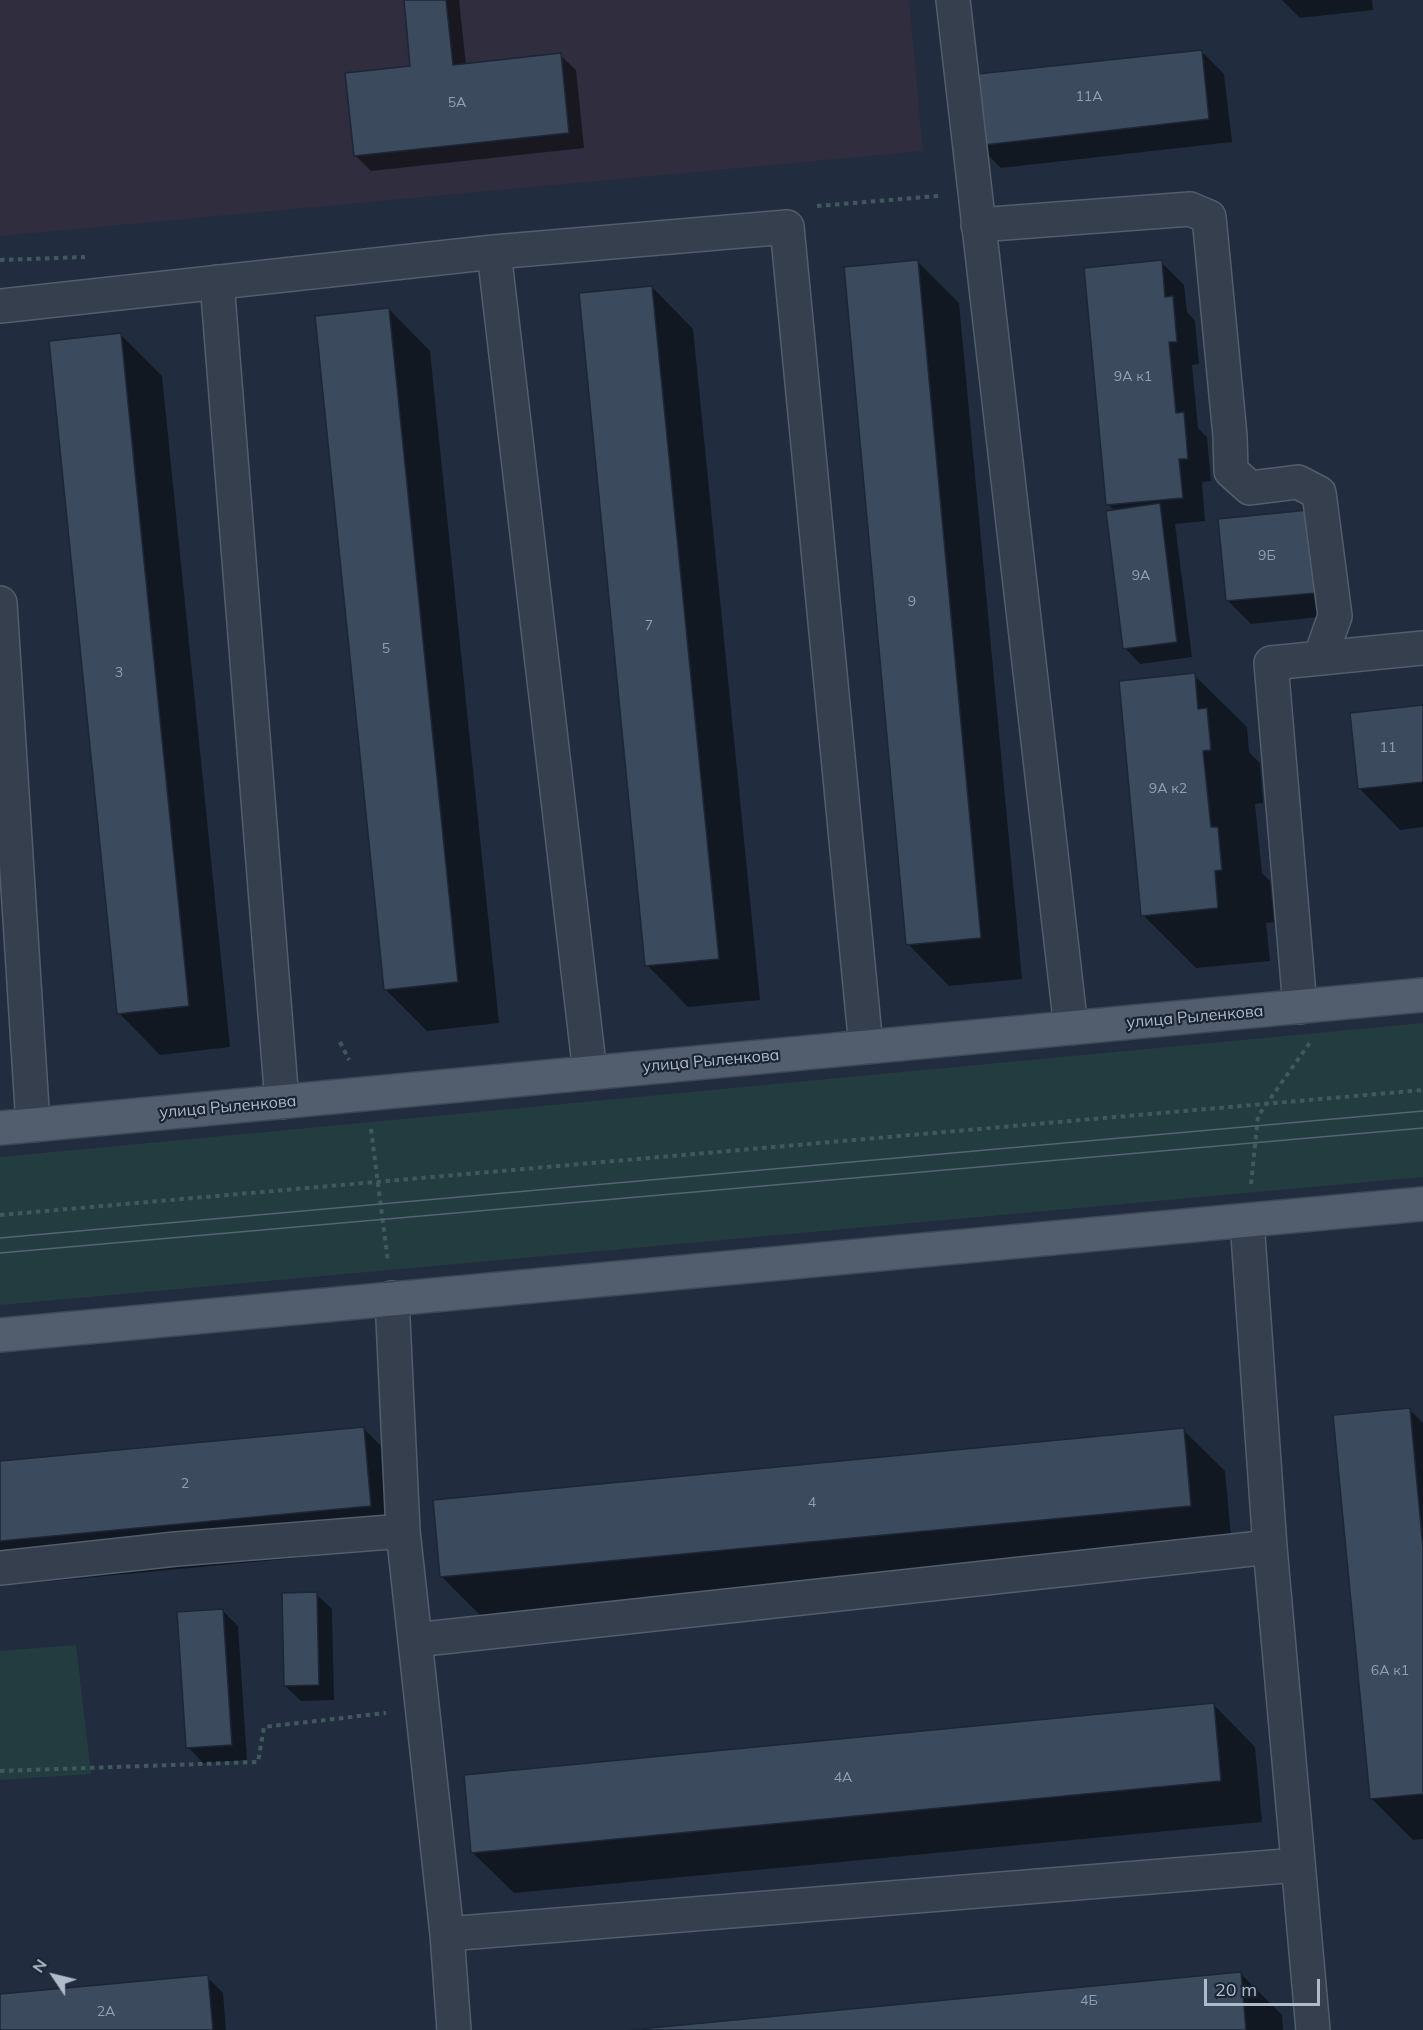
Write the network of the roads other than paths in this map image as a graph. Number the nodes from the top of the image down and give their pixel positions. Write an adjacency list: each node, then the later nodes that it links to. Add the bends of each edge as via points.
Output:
1 (953, 0): 2 (lane)
2 (978, 225): 8 (lane, via 1190,209 1209,217 1231,471 1250,488 1298,482 1319,493 1335,616); 12 (lane)
3 (494, 252): 4 (lane); 13 (lane, via 787,227); 14 (lane)
4 (217, 282): 5 (lane); 15 (lane)
5 (0, 306)
6 (0, 603): 9 (lane)
7 (1423, 648): 8 (lane)
8 (1320, 658): 11 (lane, via 1271,663)
9 (8, 871): 16 (lane)
10 (1423, 995): 11 (main road, улица Рыленкова)
11 (1300, 1007): 12 (main road, улица Рыленкова)
12 (1071, 1028): 13 (main road, улица Рыленкова)
13 (866, 1047): 14 (main road, улица Рыленкова)
14 (590, 1073): 15 (main road, улица Рыленкова)
15 (282, 1102): 16 (main road, улица Рыленкова)
16 (33, 1125): 17 (main road, улица Рыленкова)
17 (0, 1128)
18 (1423, 1204): 19 (main road)
19 (1247, 1221): 20 (main road); 23 (lane)
20 (392, 1298): 21 (main road); 22 (lane)
21 (0, 1335)
22 (403, 1531): 24 (lane); 25 (lane)
23 (1270, 1547): 25 (lane); 26 (lane)
24 (0, 1568)
25 (415, 1640): 27 (lane)
26 (1298, 1865): 27 (lane); 29 (lane)
27 (447, 1934): 28 (lane)
28 (454, 2030)
29 (1313, 2030)

